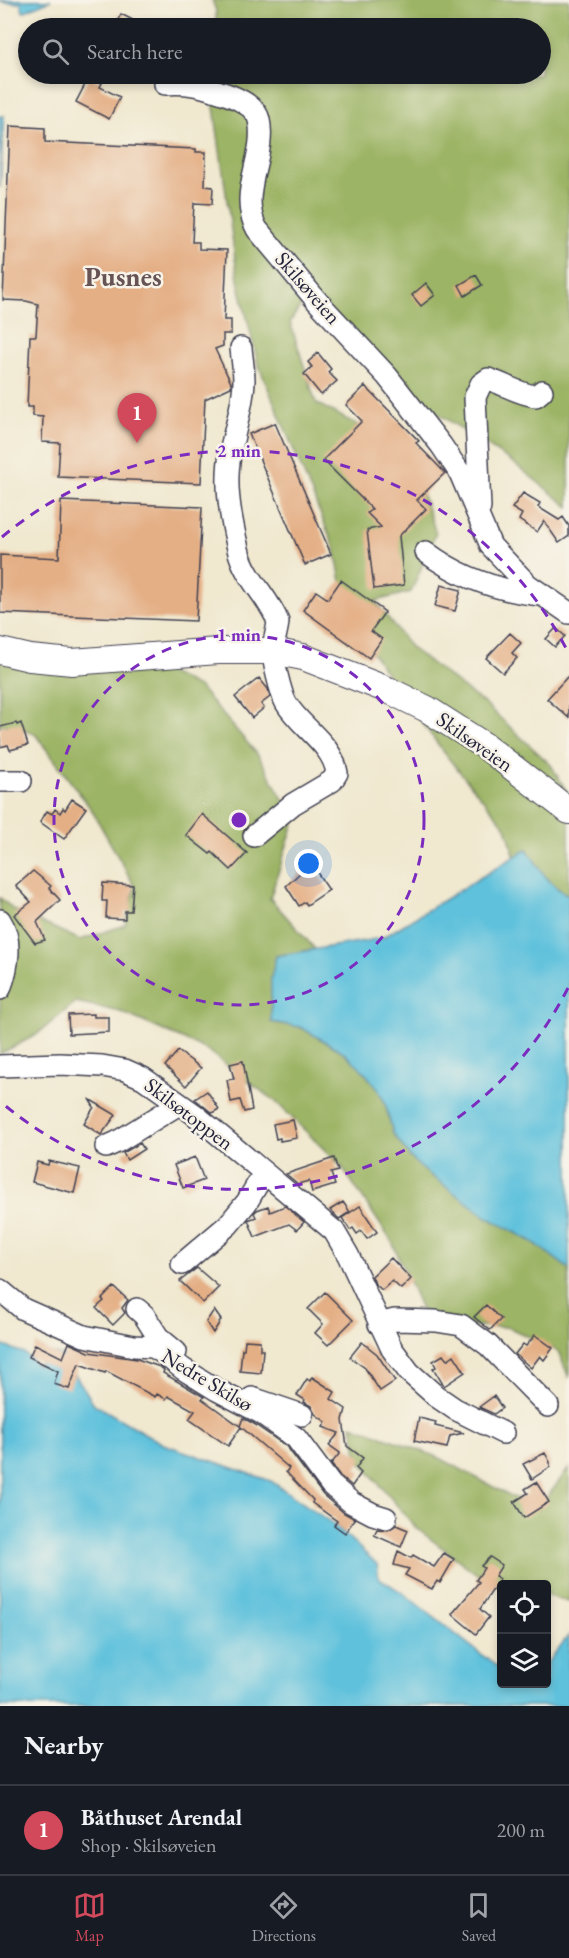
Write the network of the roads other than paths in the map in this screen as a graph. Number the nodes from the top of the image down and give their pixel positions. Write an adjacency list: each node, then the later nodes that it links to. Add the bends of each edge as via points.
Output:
1 (193, 84): 4 (street, Skilsøveien, via 237,98 255,112 259,141 250,200 252,220 317,301 387,376 441,445 460,473)
2 (241, 348): 9 (street, via 244,380 230,455 230,502 244,566 278,622)
3 (542, 392): 4 (street, Skilsøveien, via 524,395 488,379 478,388 475,397)
4 (481, 524): 6 (street, Skilsøveien, via 496,552)
5 (426, 552): 6 (street, Skilsøveien, via 456,571 502,590)
6 (541, 595): 7 (street, Skilsøveien)
7 (569, 613)
8 (0, 651): 9 (main road, Skilsøveien, via 72,662)
9 (272, 651): 12 (main road, Skilsøveien, via 322,663 427,709 485,746); 13 (street, via 287,703 328,752 337,773 332,781 293,804)
10 (0, 781): 11 (street)
11 (21, 781)
12 (569, 811)
13 (254, 836)
14 (0, 920): 15 (street, via 6,932 8,960)
15 (0, 989)
16 (0, 1066): 17 (street, Skilsøtoppen, via 60,1064 125,1070)
17 (179, 1104): 18 (street); 19 (street, Skilsøtoppen)
18 (106, 1147)
19 (264, 1173): 20 (street, via 228,1225); 23 (street, Skilsøtoppen, via 334,1231)
20 (182, 1264)
21 (0, 1290): 24 (street, Nedre Skilsø, via 23,1309 84,1336 153,1347)
22 (137, 1309): 24 (street)
23 (379, 1324): 25 (street, via 395,1320 461,1325 488,1345); 27 (street, Skilsøtoppen, via 409,1372 436,1396)
24 (189, 1369): 26 (street, via 248,1397); 28 (street, Nedre Skilsø, via 296,1438 331,1485 352,1503)
25 (548, 1406)
26 (302, 1415)
27 (502, 1433)
28 (386, 1518)

